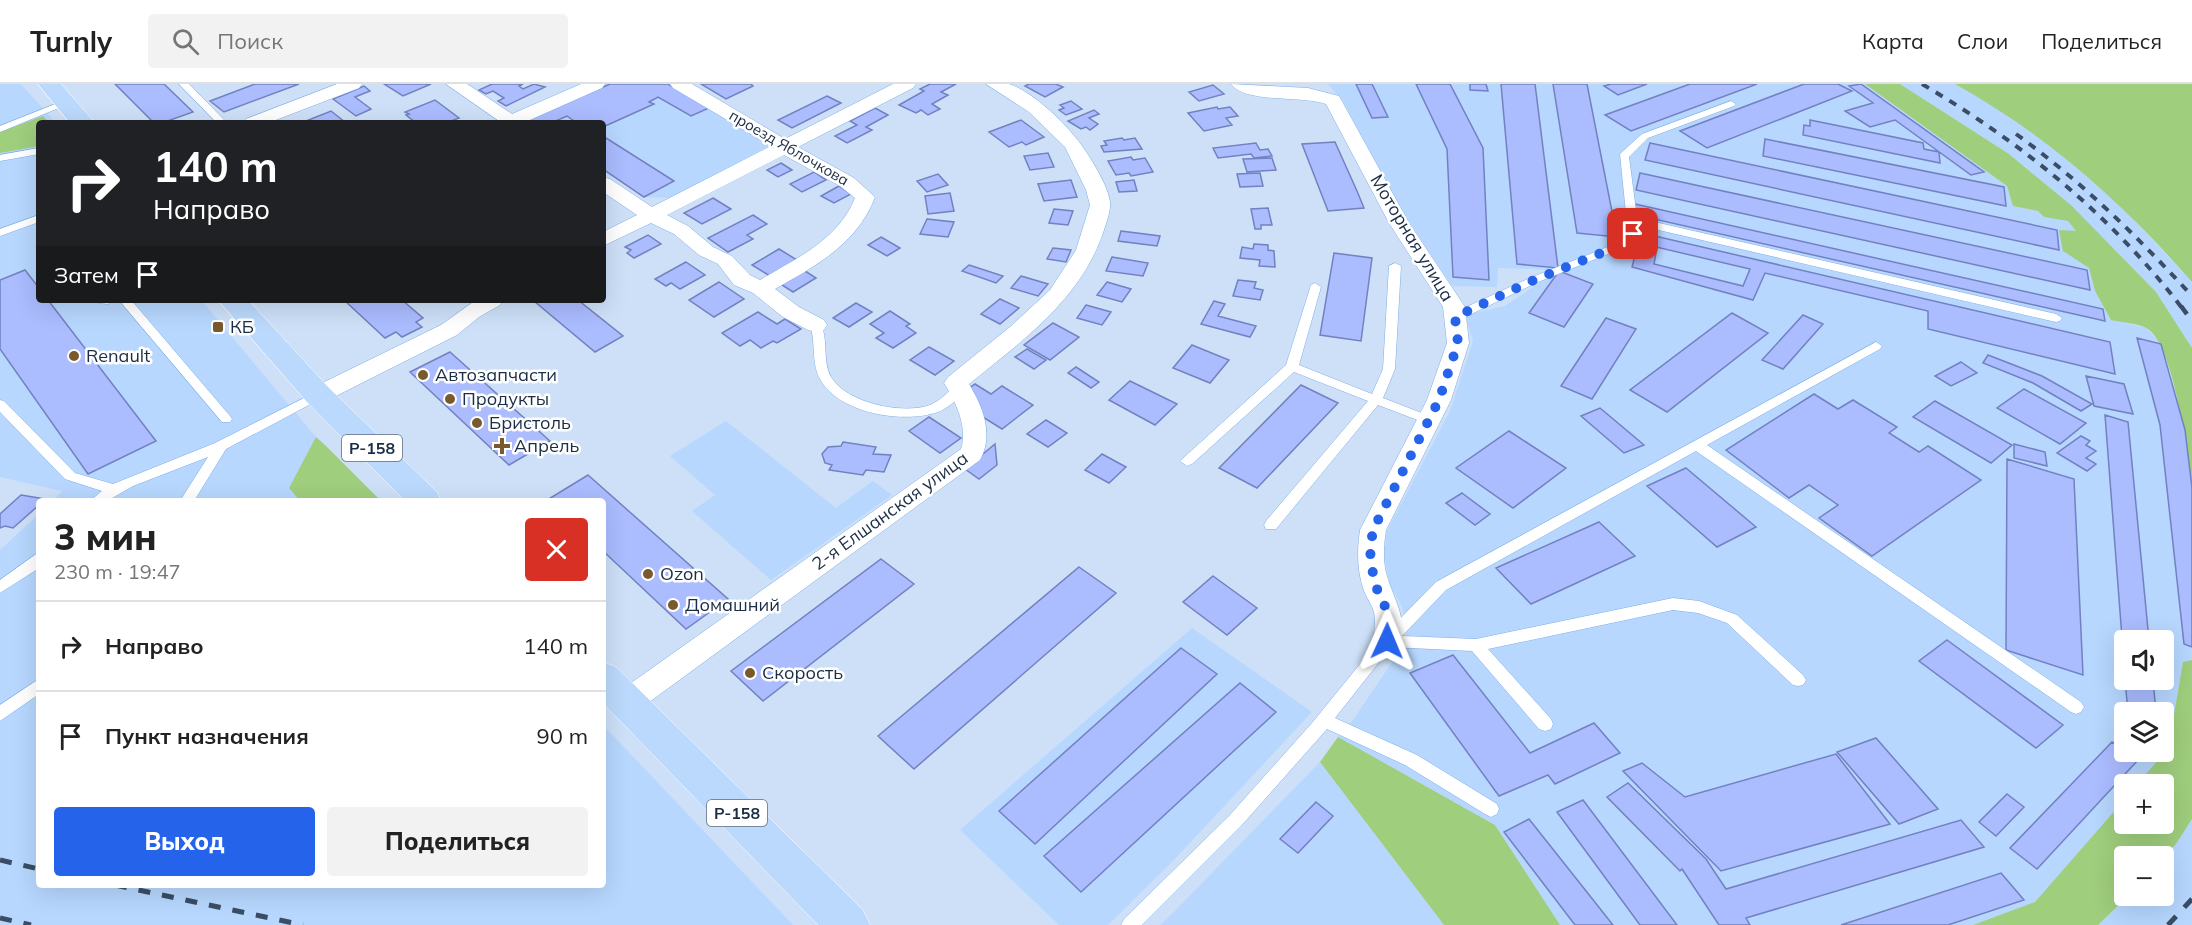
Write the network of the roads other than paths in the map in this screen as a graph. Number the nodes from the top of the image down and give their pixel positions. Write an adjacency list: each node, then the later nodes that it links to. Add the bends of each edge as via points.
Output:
1 (50, 84): 10 (main road)
2 (184, 84): 13 (lane)
3 (353, 84): 14 (street)
4 (455, 84): 15 (street)
5 (596, 84): 16 (street)
6 (679, 84): 18 (street, проезд Яблочкова)
7 (907, 84): 18 (street)
8 (994, 84): 38 (street, via 1030,105 1060,130 1081,154 1100,203 1092,236 1077,269 1057,297 956,383)
9 (1240, 84): 33 (street, Моторная улица, via 1266,90 1320,91 1334,100 1399,224 1454,307)
10 (66, 103): 12 (main road); 17 (lane)
11 (1731, 104): 24 (lane, via 1645,136 1624,156)
12 (80, 120)
13 (219, 120)
14 (260, 120)
15 (509, 120)
16 (516, 120)
17 (0, 129)
18 (785, 147): 22 (street); 29 (street, проезд Яблочкова, via 852,184 865,197 857,219 839,238)
19 (36, 152): 20 (lane)
20 (0, 158)
21 (606, 185): 22 (street)
22 (651, 215): 26 (street); 29 (street, via 681,230 706,251 725,260 742,280)
23 (36, 219): 25 (lane)
24 (1630, 220): 33 (lane, via 1633,234 1619,246); 34 (lane)
25 (0, 233)
26 (606, 238)
27 (1395, 266): 40 (lane, via 1389,369)
28 (1315, 286): 37 (lane)
29 (760, 288): 35 (street)
30 (128, 303): 42 (lane)
31 (235, 303): 39 (main road, Р-158)
32 (487, 303): 39 (street, via 449,330)
33 (1455, 317): 43 (street, Моторная улица, via 1458,343)
34 (2056, 318)
35 (816, 325): 38 (lane, via 826,379 839,394 863,406 911,412 935,408)
36 (1876, 346): 44 (lane)
37 (1292, 367): 40 (lane); 46 (lane)
38 (960, 388): 58 (street, 2-я Елшанская улица, via 976,432 977,443 970,454)
39 (318, 395): 45 (lane); 50 (main road, Р-158)
40 (1377, 400): 43 (lane); 51 (lane)
41 (0, 404): 47 (lane, via 70,476)
42 (226, 419)
43 (1428, 420): 54 (street, Моторная улица, via 1373,530 1372,569 1388,613)
44 (1697, 444): 54 (lane, via 1441,586); 59 (lane)
45 (222, 446): 47 (lane); 49 (lane)
46 (1187, 461)
47 (112, 489): 48 (lane)
48 (101, 498)
49 (189, 498)
50 (422, 498)
51 (1272, 525)
52 (36, 560): 53 (lane)
53 (0, 588)
54 (1387, 641): 55 (lane); 61 (lane)
55 (1476, 645): 56 (lane, via 1673,604 1700,607 1732,619); 62 (lane)
56 (1798, 680)
57 (36, 687): 60 (lane)
58 (615, 690): 64 (main road, Р-158)
59 (2076, 707)
60 (0, 714)
61 (1324, 720): 63 (lane, via 1411,760); 65 (lane, via 1235,821)
62 (1545, 724)
63 (1491, 809)
64 (848, 925)
65 (1130, 925)

